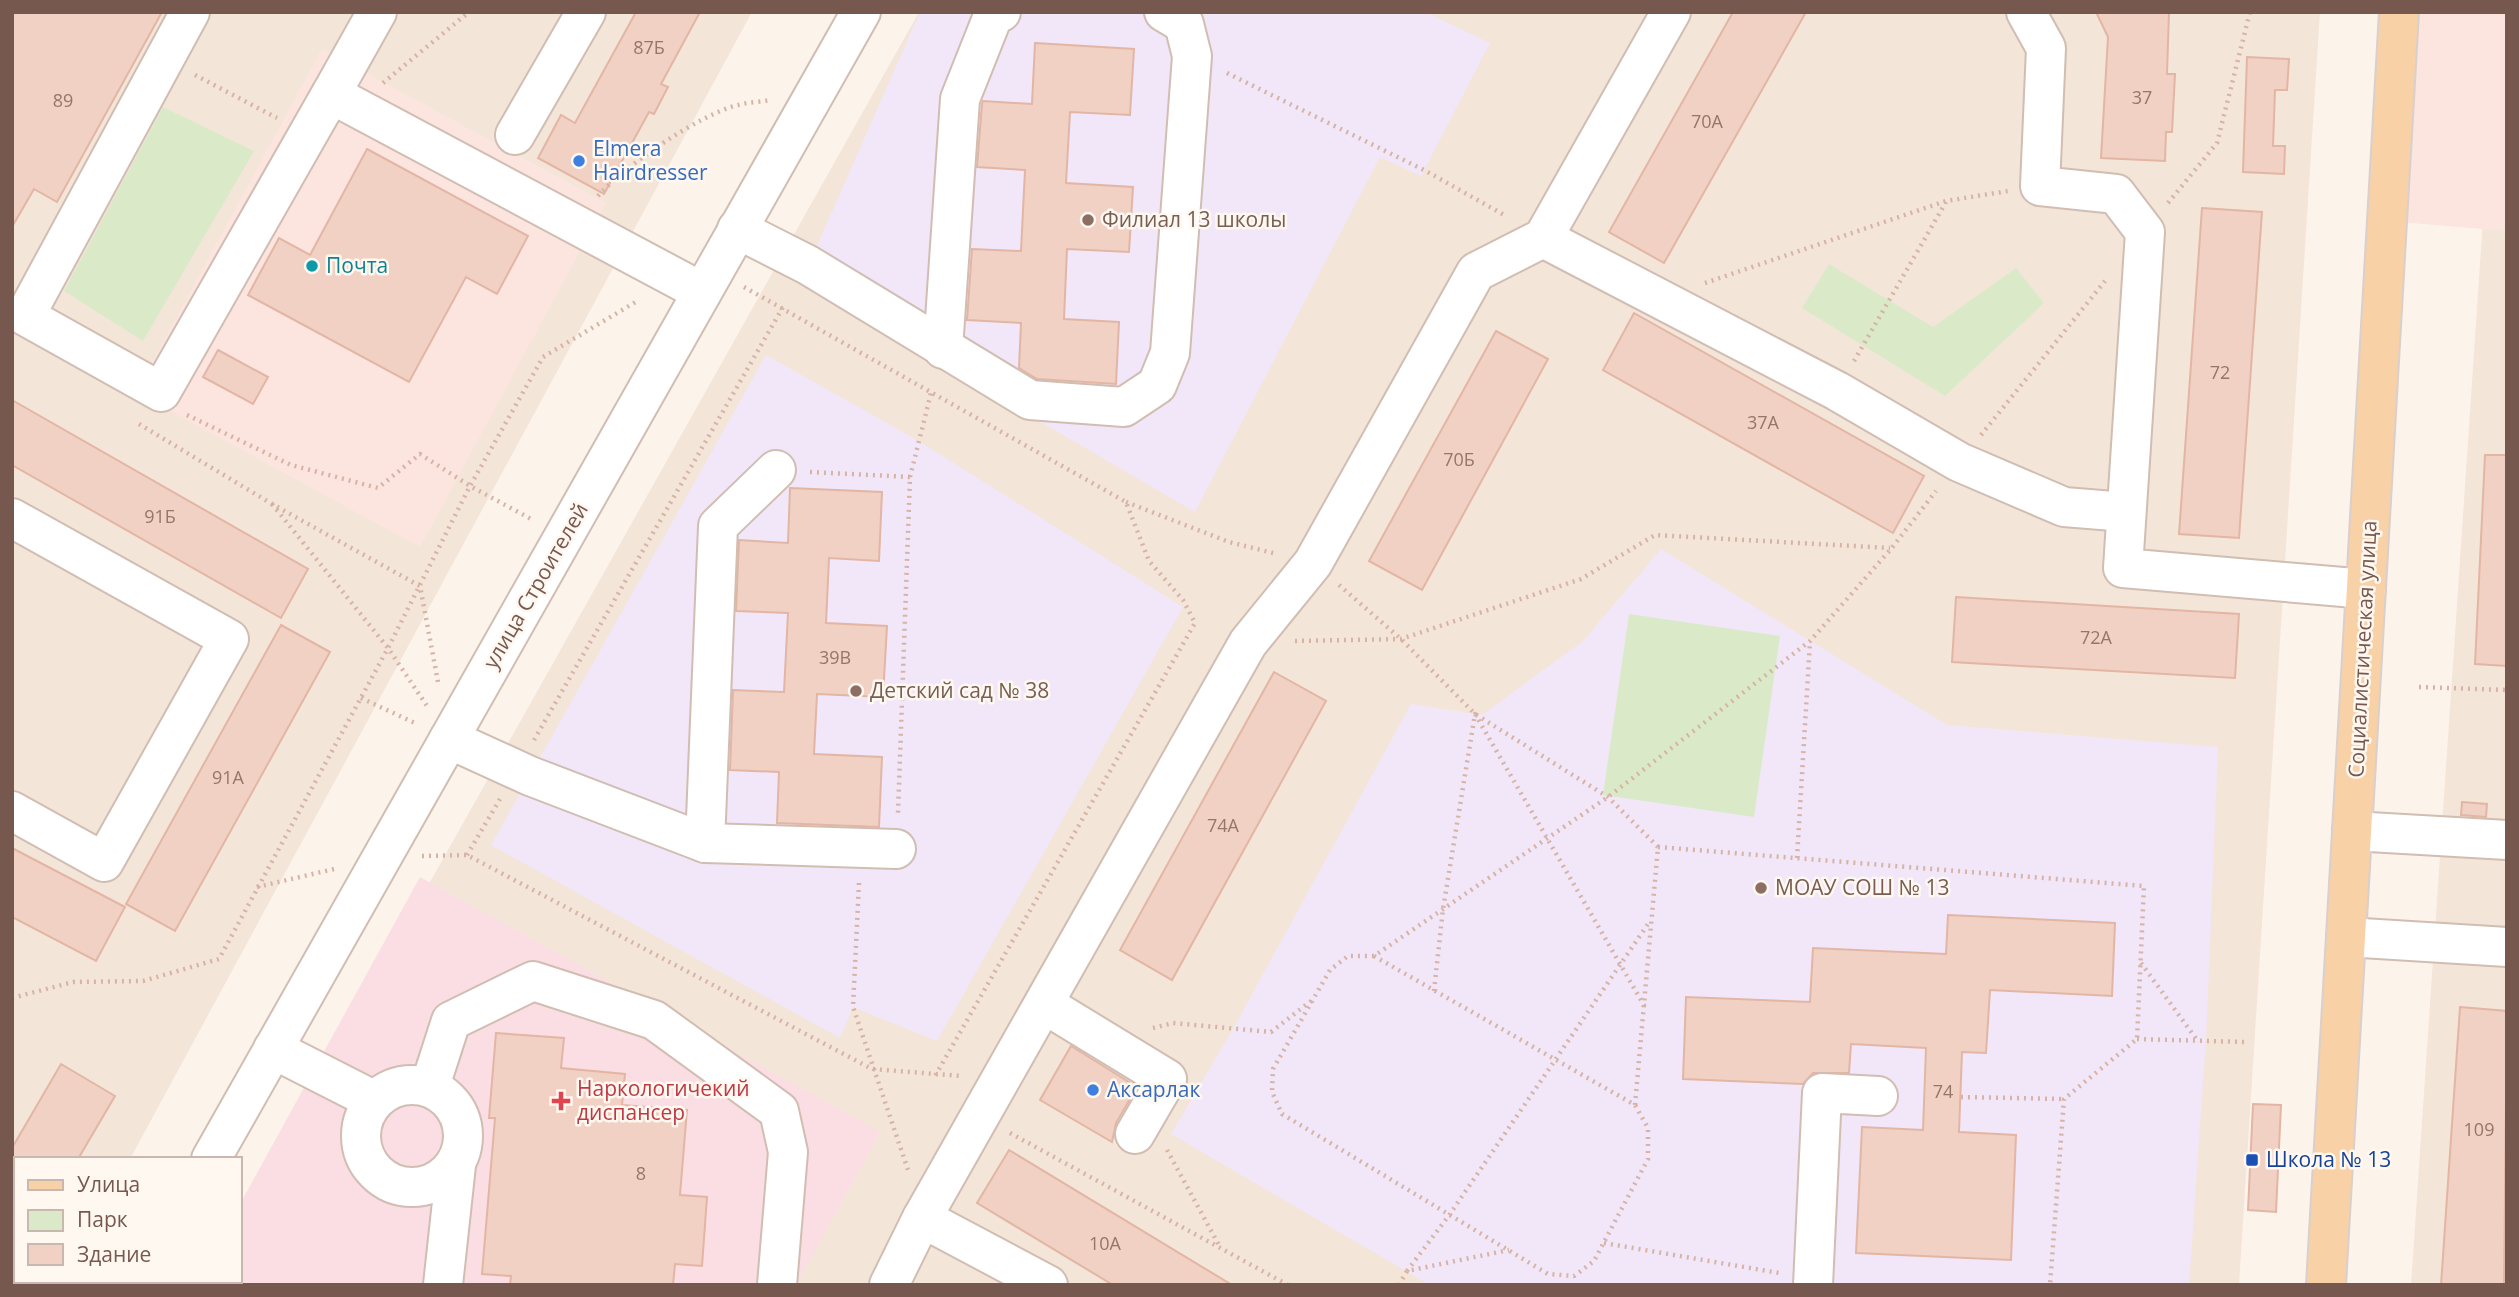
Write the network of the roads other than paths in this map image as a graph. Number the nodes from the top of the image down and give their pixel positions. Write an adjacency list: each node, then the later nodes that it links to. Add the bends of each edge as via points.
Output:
1 (190, 12): 15 (street)
2 (377, 12): 10 (street)
3 (586, 12): 11 (street)
4 (861, 12): 12 (street, улица Строителей)
5 (1001, 12): 16 (street, via 993,16 960,99)
6 (1164, 12): 16 (street, via 1184,24 1192,57 1170,353 1157,385 1125,407 1030,400)
7 (1671, 12): 13 (street)
8 (2026, 12): 18 (street, via 2046,48 2040,186 2116,194 2145,232)
9 (2399, 12): 20 (main road, Социалистическая улица)
10 (342, 101): 14 (street, via 575,224); 15 (street, via 309,134 161,392)
11 (515, 135)
12 (737, 229): 14 (street, улица Строителей); 16 (street, via 808,265)
13 (1543, 238): 18 (street, via 1837,391 1959,462 2064,507); 29 (street, via 1476,272 1313,564 1248,643)
14 (697, 281): 21 (street, улица Строителей, via 564,536)
15 (19, 312)
16 (943, 349)
17 (776, 470): 25 (street, via 718,526)
18 (2126, 512): 20 (street, via 2123,568)
19 (12, 518): 22 (street, via 229,639 104,862)
20 (2366, 589): 23 (main road, Социалистическая улица)
21 (449, 739): 25 (street); 30 (street, улица Строителей)
22 (12, 811)
23 (2353, 831): 24 (street); 27 (main road, Социалистическая улица)
24 (2507, 840)
25 (705, 843): 26 (street)
26 (879, 848)
27 (2346, 937): 28 (street); 43 (main road, Социалистическая улица)
28 (2507, 947)
29 (1044, 1003): 34 (street, via 1167,1079); 37 (street)
30 (273, 1049): 33 (street); 35 (street, улица Строителей)
31 (430, 1086): 33 (street, via 400,1084); 36 (street, via 455,1105 464,1135); 41 (street, via 451,1021 533,981 654,1020 779,1111 788,1152)
32 (1878, 1096): 38 (street, via 1822,1093)
33 (373, 1100): 36 (street, via 359,1131 368,1165 385,1179 394,1186 429,1186)
34 (1150, 1139)
35 (212, 1157)
36 (456, 1165): 40 (street)
37 (922, 1218): 39 (street); 42 (street)
38 (1813, 1282)
39 (1044, 1284)
40 (443, 1285)
41 (776, 1285)
42 (889, 1285)
43 (2326, 1285)

